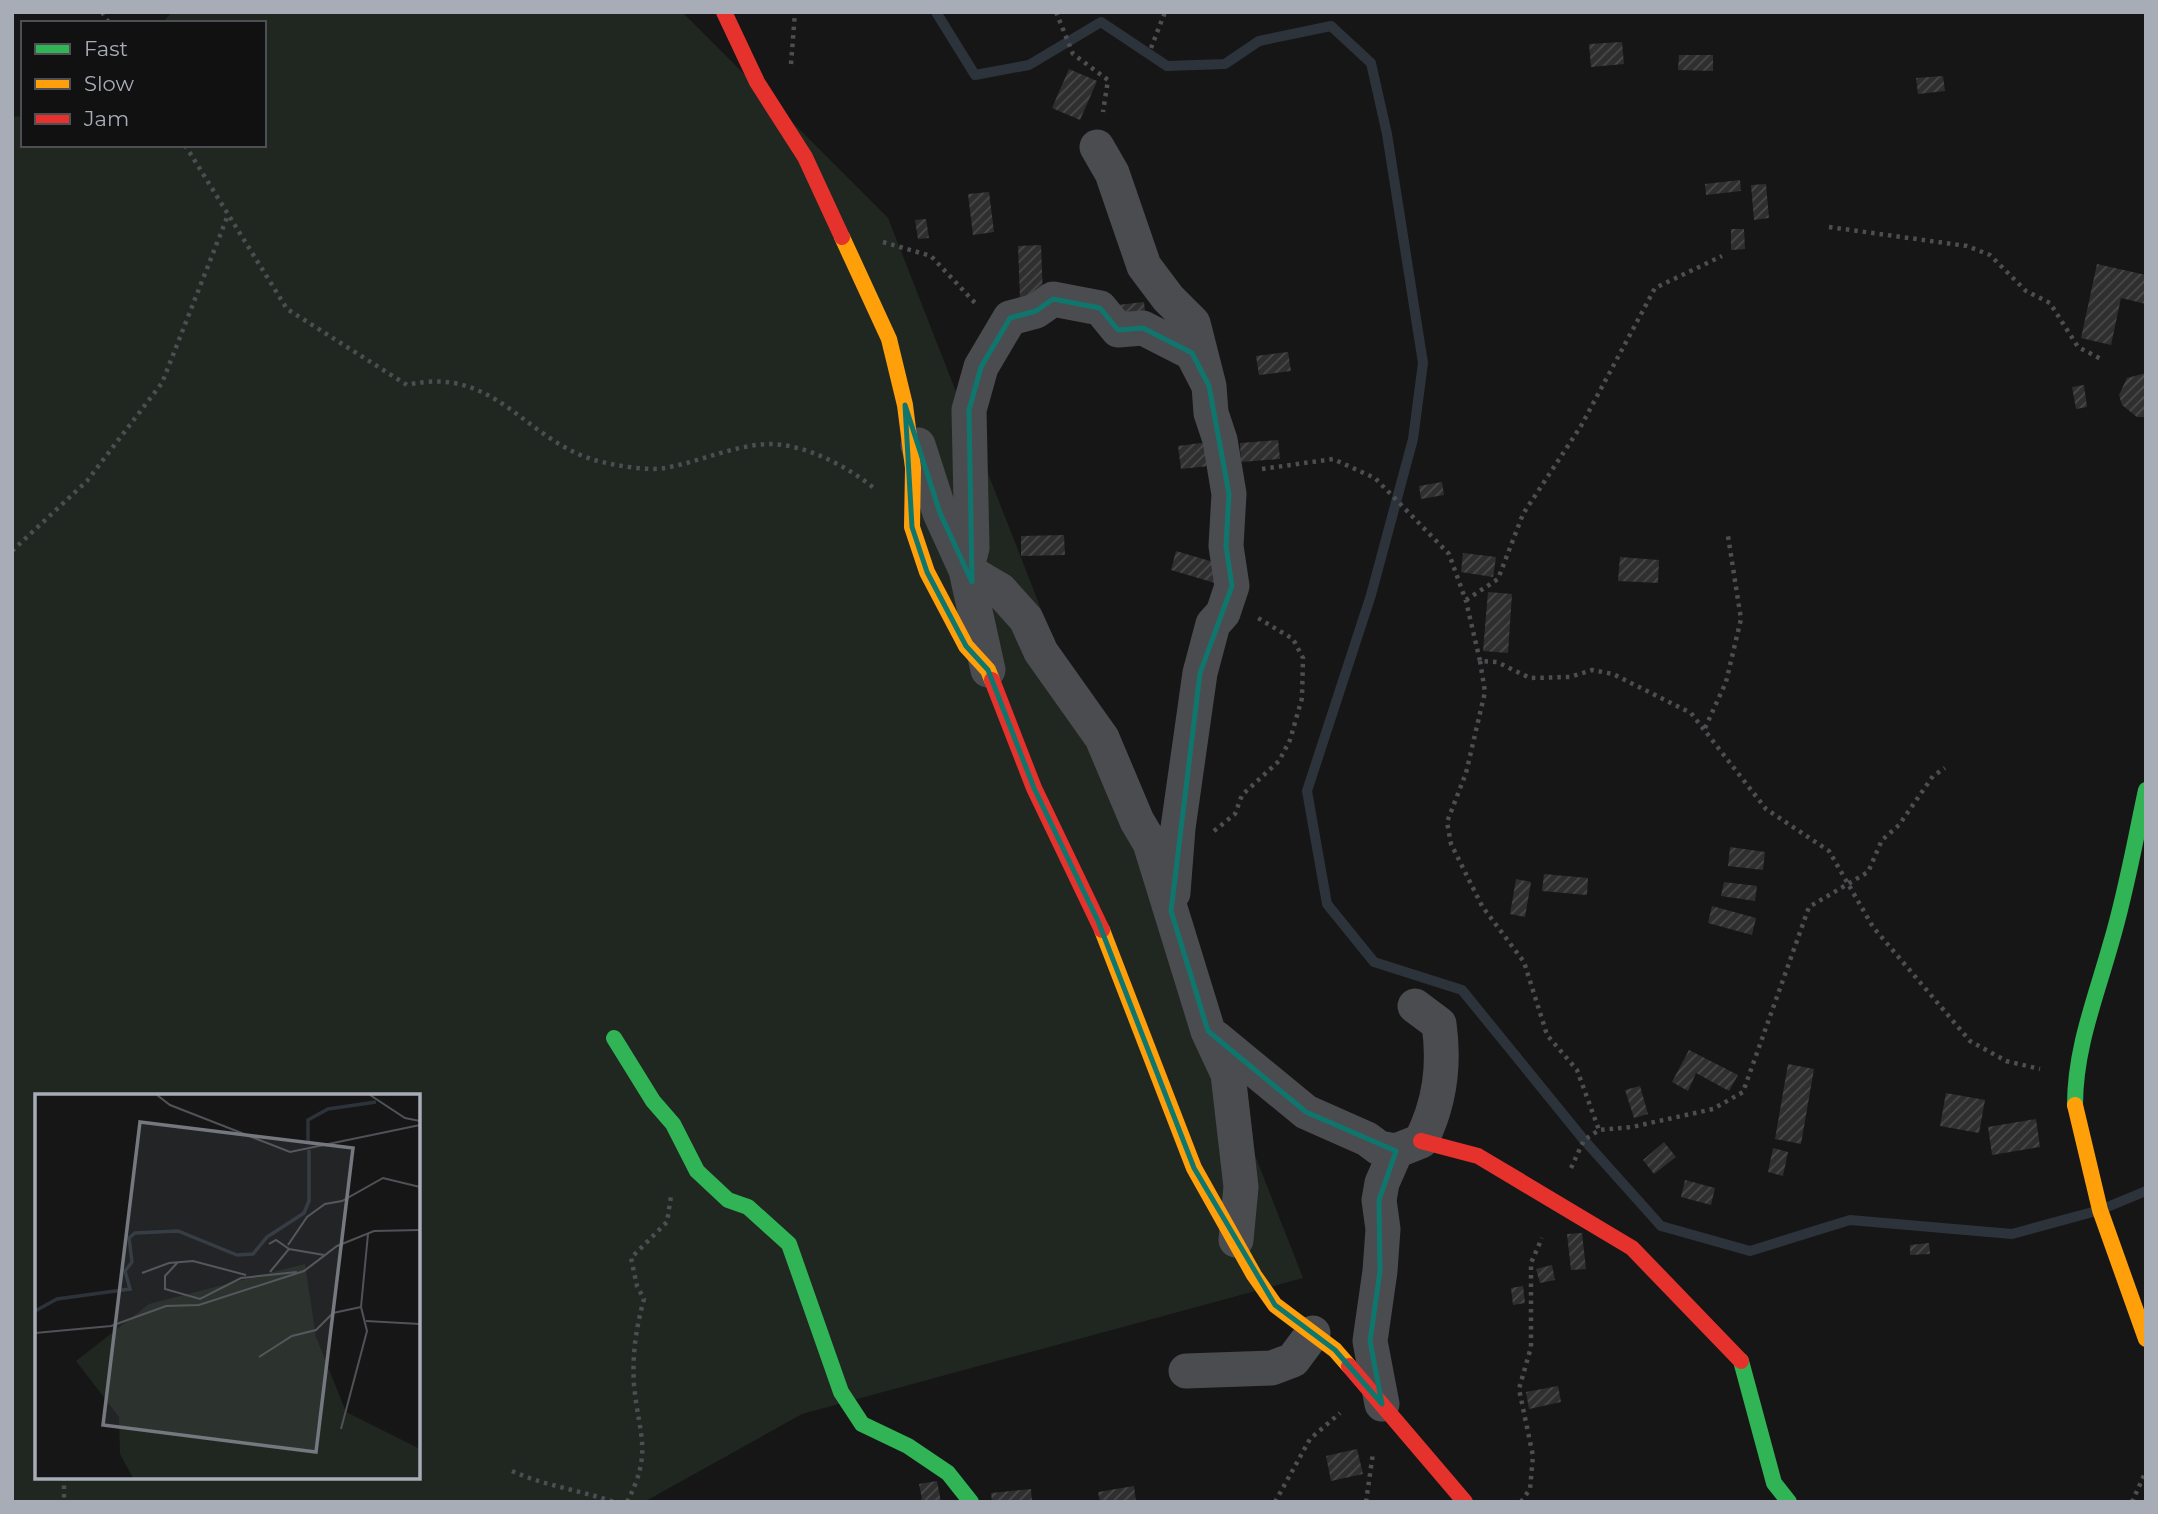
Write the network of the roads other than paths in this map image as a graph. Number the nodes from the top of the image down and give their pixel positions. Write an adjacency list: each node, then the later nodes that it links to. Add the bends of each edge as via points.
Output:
1 (723, 12): 4 (street, via 757,82 805,157 889,339)
2 (1097, 147): 3 (street, via 1112,173 1144,266 1193,323)
3 (1209, 386): 5 (street, via 1192,353 1143,328 1118,330 1100,308 1053,299 1036,312 1010,318 981,367 970,410 972,548); 8 (street, via 1229,494 1226,546 1232,586 1223,613 1213,624 1200,673)
4 (905, 405): 5 (street, via 940,513); 6 (street, via 912,527 942,604 967,646)
5 (966, 570): 6 (street); 8 (street, via 1000,590 1026,619 1041,652 1102,738 1150,843)
6 (988, 670): 13 (street, via 1034,788 1098,921 1195,1168)
7 (2146, 790): 15 (street, via 2075,1079 2075,1105 2100,1210)
8 (1171, 911): 10 (street)
9 (1415, 1006): 12 (street, via 1438,1024 1444,1055 1435,1113)
10 (1208, 1031): 12 (street, via 1306,1112 1379,1147); 13 (street, via 1228,1074 1235,1115 1241,1187)
11 (614, 1038): 18 (street, via 673,1124 697,1171 789,1244 852,1412 862,1424 948,1472)
12 (1408, 1146): 17 (street, via 1382,1183 1379,1200 1383,1229 1370,1341); 20 (street, via 1439,1143 1478,1156 1632,1248 1742,1362 1774,1483)
13 (1236, 1240): 14 (street, via 1275,1305)
14 (1313, 1333): 16 (street, via 1293,1360 1272,1368); 17 (street, via 1335,1350)
15 (2146, 1339)
16 (1186, 1371)
17 (1374, 1395): 19 (street)
18 (971, 1502)
19 (1465, 1502)
20 (1789, 1502)

